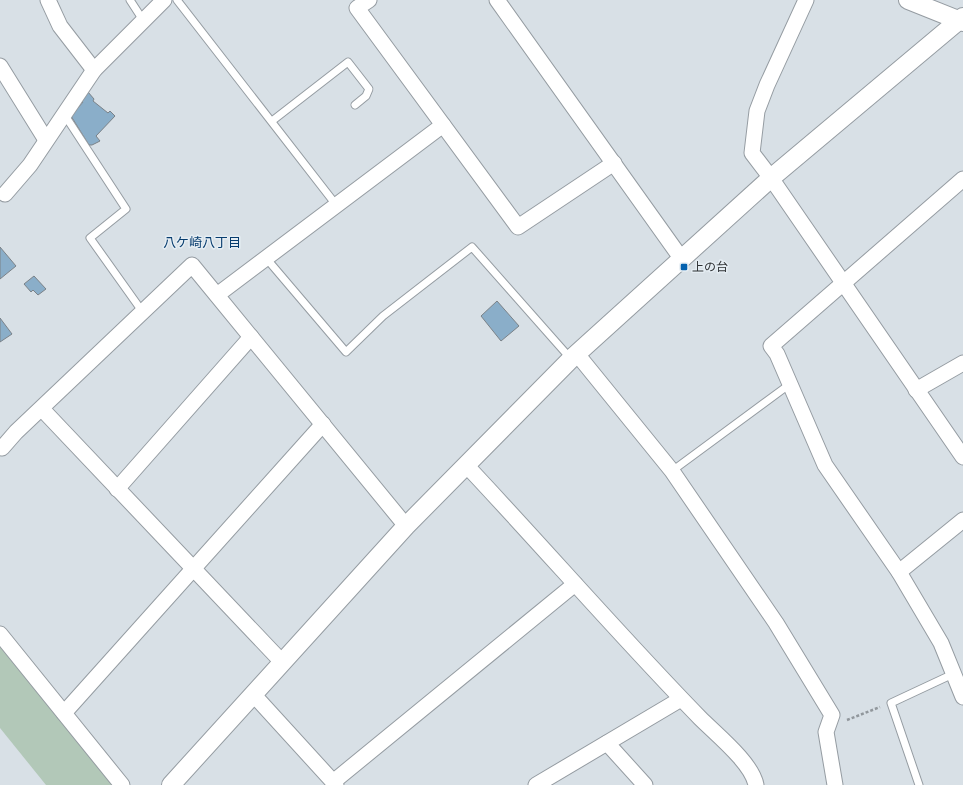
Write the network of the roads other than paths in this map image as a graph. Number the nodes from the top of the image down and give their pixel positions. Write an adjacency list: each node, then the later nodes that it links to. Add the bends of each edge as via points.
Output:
1 (48, 0): 12 (street, via 60,26)
2 (130, 0): 9 (lane)
3 (164, 0): 9 (street)
4 (177, 0): 15 (lane)
5 (369, 0): 16 (street, via 357,8)
6 (497, 0): 18 (street)
7 (806, 0): 19 (street, via 757,111 752,153)
8 (908, 0): 10 (street)
9 (143, 20): 12 (street)
10 (962, 20): 19 (street)
11 (0, 66): 17 (street)
12 (94, 70): 14 (street)
13 (355, 105): 15 (lane, via 366,96 369,89 348,62)
14 (64, 114): 17 (street); 27 (lane, via 126,209 90,238)
15 (272, 121): 22 (lane)
16 (443, 125): 18 (street, via 518,227); 22 (street)
17 (46, 140): 21 (street, via 30,166)
18 (614, 163): 24 (street)
19 (771, 178): 24 (street); 25 (street)
20 (963, 179): 25 (street)
21 (3, 197)
22 (337, 206): 23 (street)
23 (266, 258): 26 (street); 29 (lane, via 346,352 384,316 472,246)
24 (681, 258): 29 (street)
25 (844, 283): 31 (street, via 771,346); 32 (street)
26 (218, 295): 27 (street, via 192,265); 28 (street)
27 (142, 311): 33 (street)
28 (251, 337): 34 (street); 39 (street)
29 (574, 357): 37 (street); 38 (street)
30 (963, 363): 32 (street)
31 (790, 384): 38 (lane); 43 (street, via 825,465)
32 (916, 390): 36 (street)
33 (42, 409): 35 (street); 39 (street)
34 (323, 424): 41 (street); 42 (street)
35 (1, 448)
36 (963, 457)
37 (466, 465): 41 (street); 44 (street)
38 (672, 471): 59 (street, via 776,623 832,715 826,732)
39 (117, 489): 42 (street)
40 (963, 520): 43 (street)
41 (406, 526): 46 (street)
42 (192, 569): 46 (street); 51 (street)
43 (899, 572): 47 (street, via 941,643)
44 (575, 584): 50 (street); 53 (street)
45 (0, 634): 51 (street)
46 (282, 662): 48 (street)
47 (953, 674): 49 (street); 60 (lane, via 891,703)
48 (253, 694): 53 (street); 55 (street)
49 (963, 697)
50 (681, 698): 52 (street); 58 (street, via 744,763 754,777)
51 (64, 713): 54 (street)
52 (607, 743): 56 (street); 57 (street)
53 (334, 784)
54 (122, 785)
55 (171, 785)
56 (536, 785)
57 (645, 785)
58 (756, 785)
59 (835, 785)
60 (919, 785)

